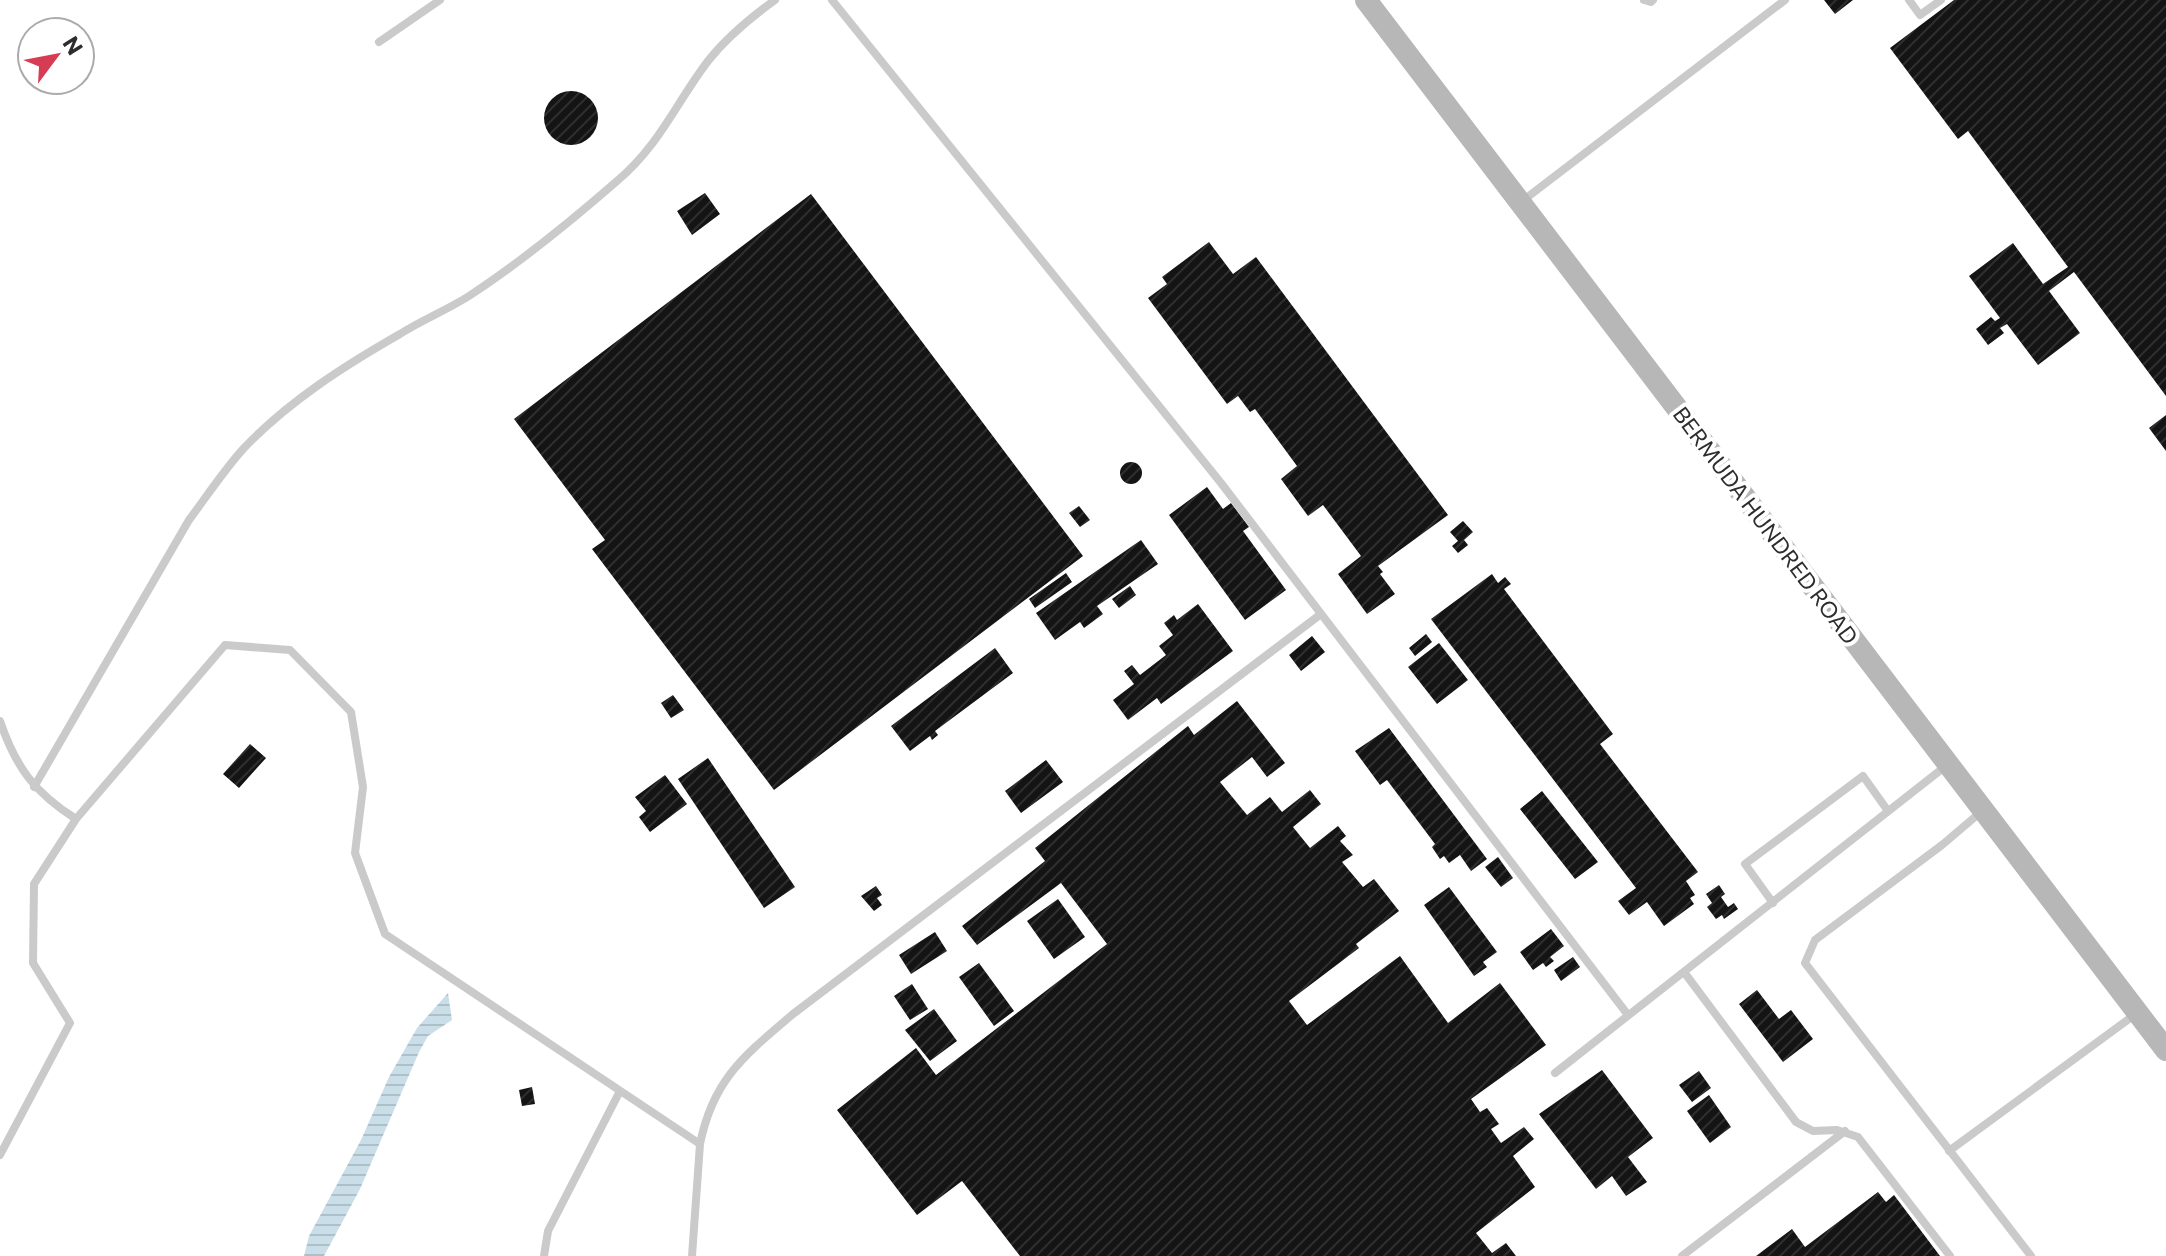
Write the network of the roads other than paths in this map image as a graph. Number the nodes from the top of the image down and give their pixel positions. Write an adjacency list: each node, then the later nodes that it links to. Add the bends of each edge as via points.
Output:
1 (440, 0): 10 (lane)
2 (775, 0): 15 (lane, via 742,24 709,60 663,132 618,181 510,268 321,383 245,448 189,520)
3 (832, 0): 12 (lane)
4 (1366, 0): 11 (street, BERMUDA HUNDRED ROAD)
5 (1644, 0): 6 (lane)
6 (1653, 0)
7 (1909, 0): 8 (lane, via 1920,15)
8 (1941, 0)
9 (1781, 1): 11 (lane)
10 (379, 42)
11 (1520, 203): 14 (street, BERMUDA HUNDRED ROAD)
12 (1321, 614): 22 (lane); 27 (lane, via 742,1057 712,1103)
13 (0, 721): 15 (lane, via 8,746)
14 (1948, 765): 16 (lane); 17 (street, BERMUDA HUNDRED ROAD)
15 (34, 787): 18 (lane)
16 (1888, 811): 19 (lane); 19 (lane, via 1863,776 1745,864)
17 (1983, 811): 21 (street, BERMUDA HUNDRED ROAD); 28 (lane, via 1815,940 1805,963)
18 (76, 819): 25 (lane, via 225,645 290,650 351,712 363,787 355,853 385,934); 29 (lane, via 34,884 33,963 70,1023)
19 (1773, 903): 20 (lane)
20 (1684, 972): 22 (lane); 26 (lane, via 1796,1122 1813,1131)
21 (2137, 1012): 23 (street, BERMUDA HUNDRED ROAD); 28 (lane)
22 (1628, 1015): 24 (lane)
23 (2166, 1050)
24 (1555, 1073)
25 (620, 1091): 27 (lane); 30 (lane, via 548,1231)
26 (1845, 1131): 32 (lane); 33 (lane, via 1858,1137)
27 (700, 1144): 31 (lane)
28 (1949, 1151): 34 (lane)
29 (0, 1155)
30 (544, 1256)
31 (692, 1256)
32 (1682, 1256)
33 (1950, 1256)
34 (2031, 1256)

